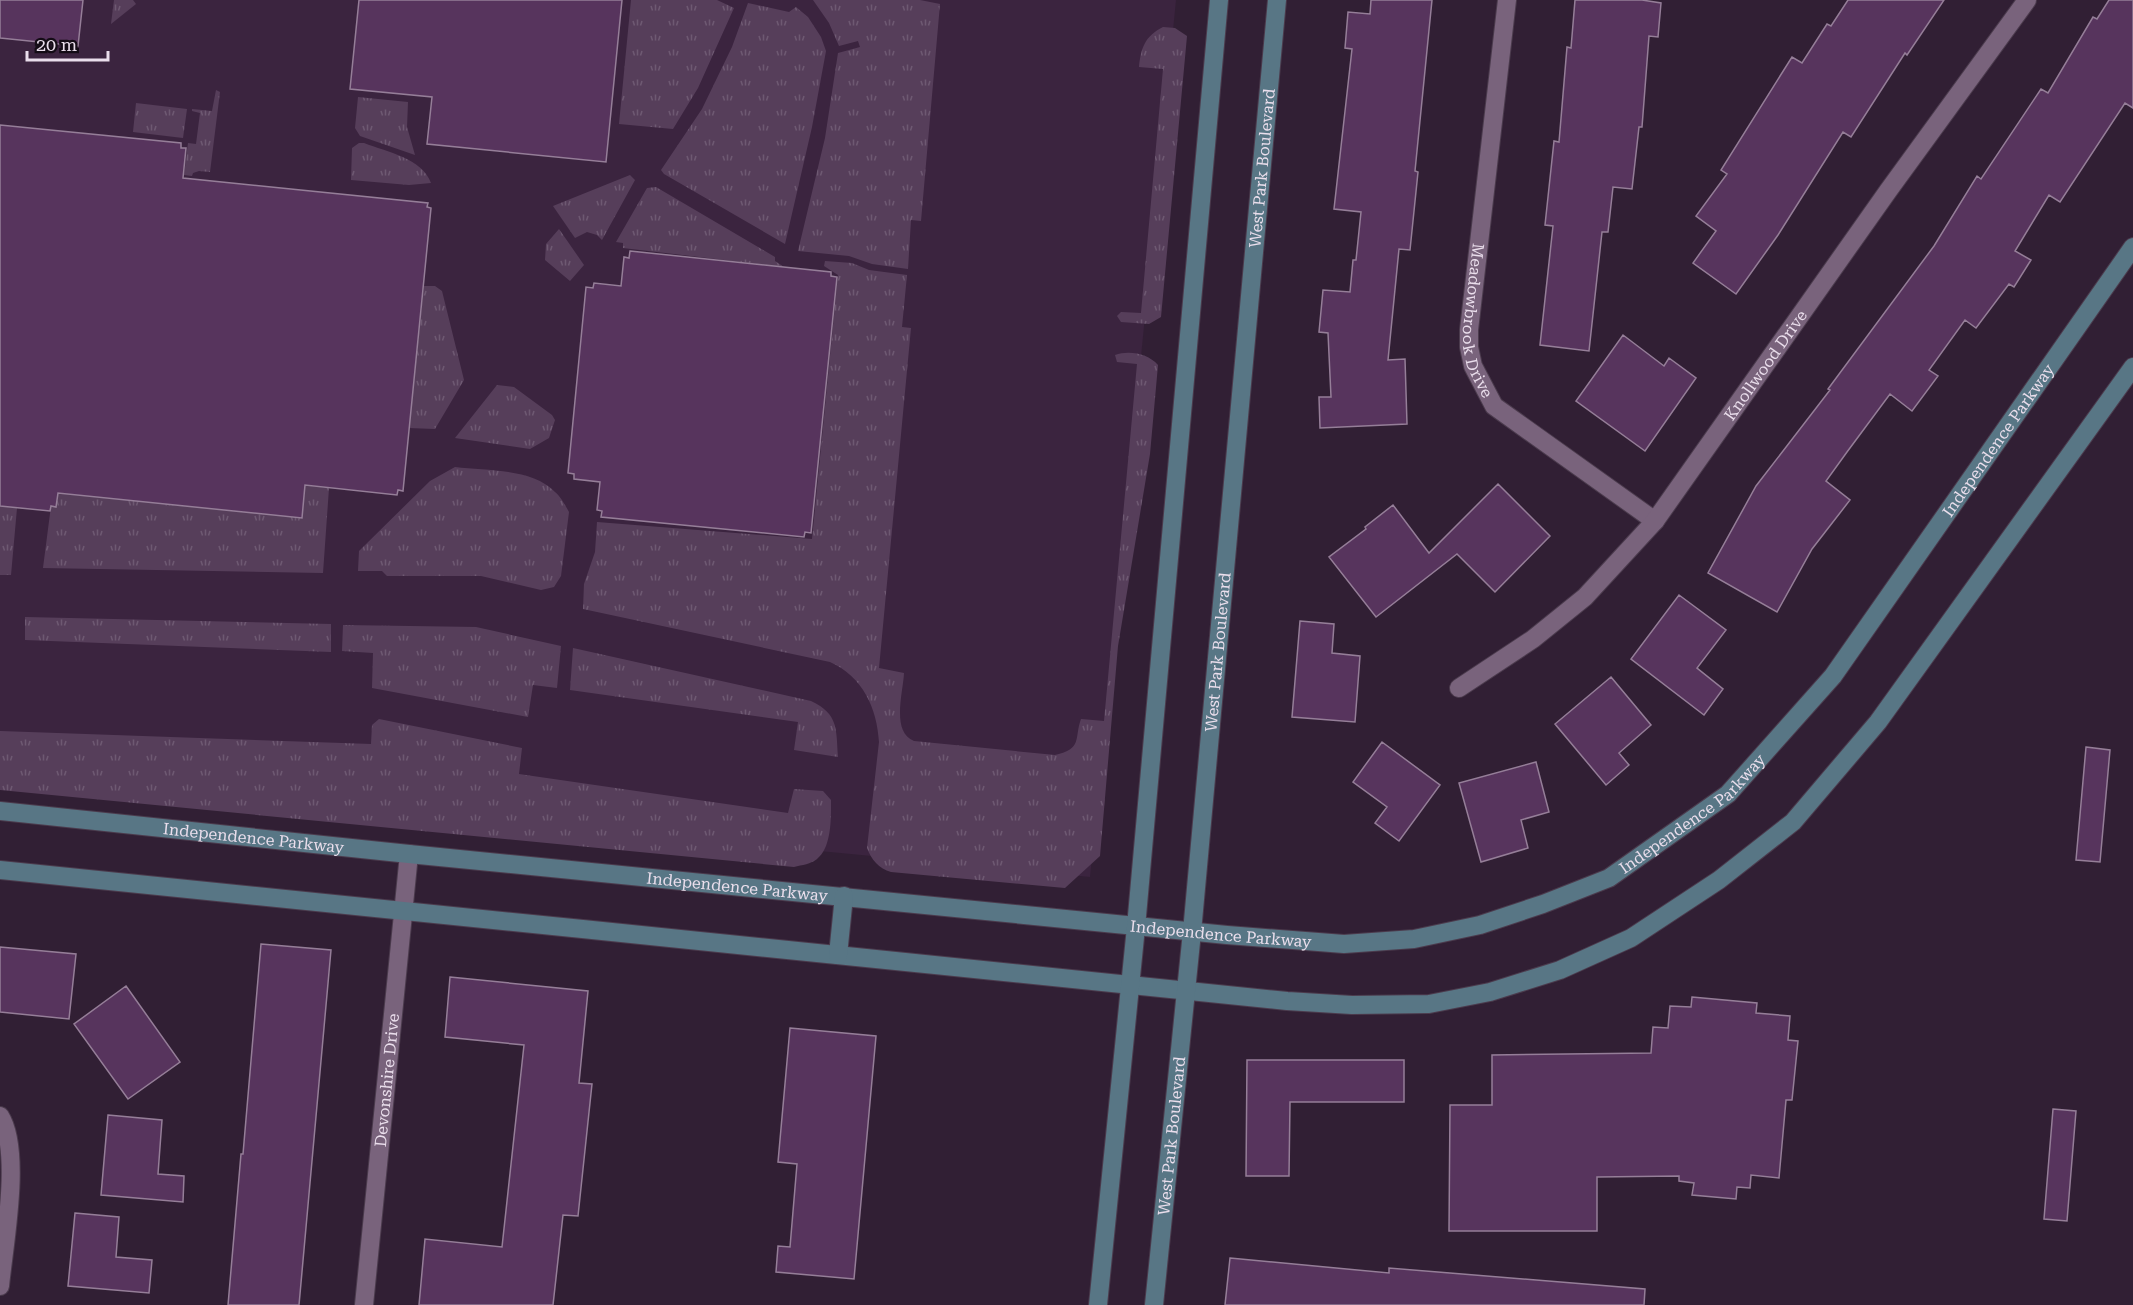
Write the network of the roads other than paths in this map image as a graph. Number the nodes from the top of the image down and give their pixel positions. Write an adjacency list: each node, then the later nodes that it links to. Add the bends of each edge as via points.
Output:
1 (1219, 0): 14 (main road)
2 (1276, 0): 15 (main road, West Park Boulevard)
3 (1507, 0): 7 (street, Meadowbrook Drive, via 1470,330 1473,366 1494,406)
4 (2027, 0): 7 (street, Knollwood Drive)
5 (2133, 247): 15 (main road, Independence Parkway, via 1833,676 1728,795 1609,878 1480,925 1414,939 1344,944)
6 (2133, 367): 18 (main road, via 1878,722 1793,822 1719,880 1631,938 1560,970 1490,993 1429,1004 1352,1005)
7 (1655, 521): 8 (street, Knollwood Drive, via 1585,597 1533,639)
8 (1459, 688)
9 (0, 811): 10 (main road, Independence Parkway)
10 (409, 854): 12 (main road, Independence Parkway); 13 (street, Devonshire Drive)
11 (0, 870): 13 (main road)
12 (844, 896): 14 (main road, Independence Parkway); 16 (main road)
13 (403, 912): 16 (main road); 21 (street, Devonshire Drive)
14 (1136, 927): 15 (main road, Independence Parkway); 17 (main road)
15 (1192, 932): 18 (main road, West Park Boulevard)
16 (838, 955): 17 (main road)
17 (1131, 985): 18 (main road); 22 (main road)
18 (1187, 991): 23 (main road, West Park Boulevard)
19 (1, 1116): 20 (street, via 9,1139 11,1171)
20 (0, 1286)
21 (364, 1305)
22 (1098, 1305)
23 (1154, 1305)

